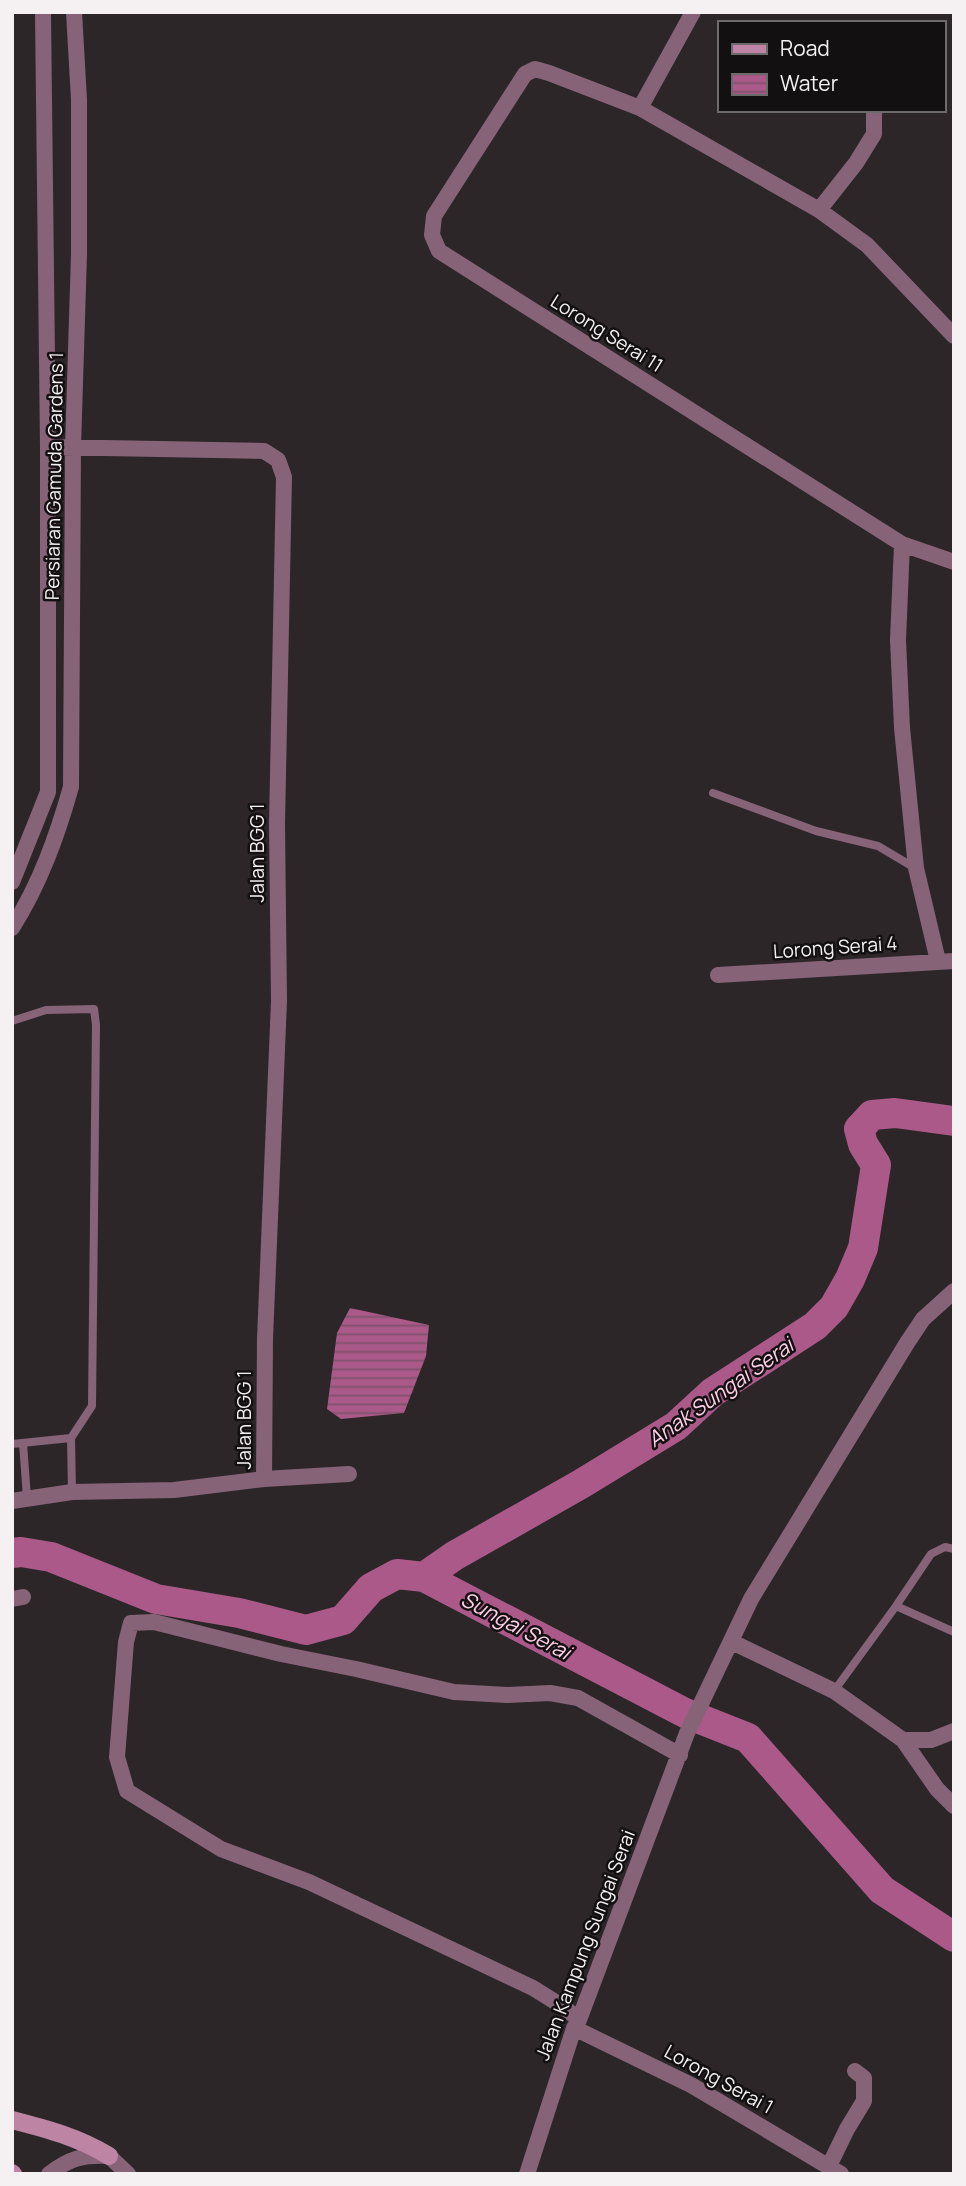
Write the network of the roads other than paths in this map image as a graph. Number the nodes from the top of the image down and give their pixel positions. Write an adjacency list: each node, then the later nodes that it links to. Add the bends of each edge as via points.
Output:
1 (43, 12): 8 (street, Persiaran Gamuda Gardens 1)
2 (74, 12): 9 (street, Persiaran Gamuda Gardens 1, via 79,254)
3 (693, 12): 4 (street)
4 (640, 108): 6 (street); 10 (street, Lorong Serai 11, via 549,73 535,69 525,74 434,216 432,235 439,251)
5 (874, 112): 6 (street, via 874,134)
6 (819, 210): 7 (street, via 867,245)
7 (954, 337)
8 (48, 447): 9 (street, Jalan BGG 1); 14 (street, Persiaran Gamuda Gardens 1, via 48,792)
9 (73, 447): 15 (street, Persiaran Gamuda Gardens 1, via 71,787 55,841); 24 (street, Jalan BGG 1, via 264,451 278,460 284,477 277,824 279,1001)
10 (902, 544): 11 (street, Lorong Serai 11); 13 (street, via 898,640)
11 (954, 562)
12 (713, 793): 13 (lane, via 816,831 878,846)
13 (915, 868): 16 (street)
14 (12, 882)
15 (12, 928)
16 (946, 961): 17 (street, Lorong Serai 4)
17 (718, 975)
18 (12, 1021): 20 (lane, via 46,1010 94,1009 92,1406)
19 (954, 1291): 30 (street, Jalan Kampung Sungai Serai, via 923,1319 907,1343 770,1566)
20 (71, 1438): 21 (lane); 25 (lane)
21 (23, 1443): 22 (lane); 26 (lane)
22 (12, 1444)
23 (349, 1474): 24 (street, Jalan BGG 1)
24 (264, 1479): 25 (street, Jalan BGG 1, via 174,1490)
25 (72, 1492): 26 (street, Jalan BGG 1)
26 (20, 1499)
27 (954, 1549): 28 (lane, via 945,1547 931,1554)
28 (896, 1606): 29 (lane); 31 (lane)
29 (954, 1632)
30 (732, 1642): 31 (street); 34 (street, Jalan Kampung Sungai Serai)
31 (834, 1691): 33 (street)
32 (954, 1731): 33 (street, via 931,1740)
33 (902, 1740): 35 (street)
34 (680, 1755): 36 (street, Jalan Kampung Sungai Serai); 36 (street, Lorong Serai 1, via 578,1698 550,1693 454,1692 154,1622 131,1623 117,1757 127,1791 221,1849 309,1882 533,1988 565,2008)
35 (954, 1806)
36 (576, 2024): 40 (street, Lorong Serai 1); 43 (street, Jalan Kampung Sungai Serai)
37 (855, 2071): 40 (street, via 864,2078 864,2101)
38 (12, 2120): 39 (main road, via 65,2134)
39 (109, 2156): 41 (street, via 69,2160); 42 (street)
40 (835, 2170)
41 (49, 2174)
42 (128, 2174)
43 (527, 2174)

